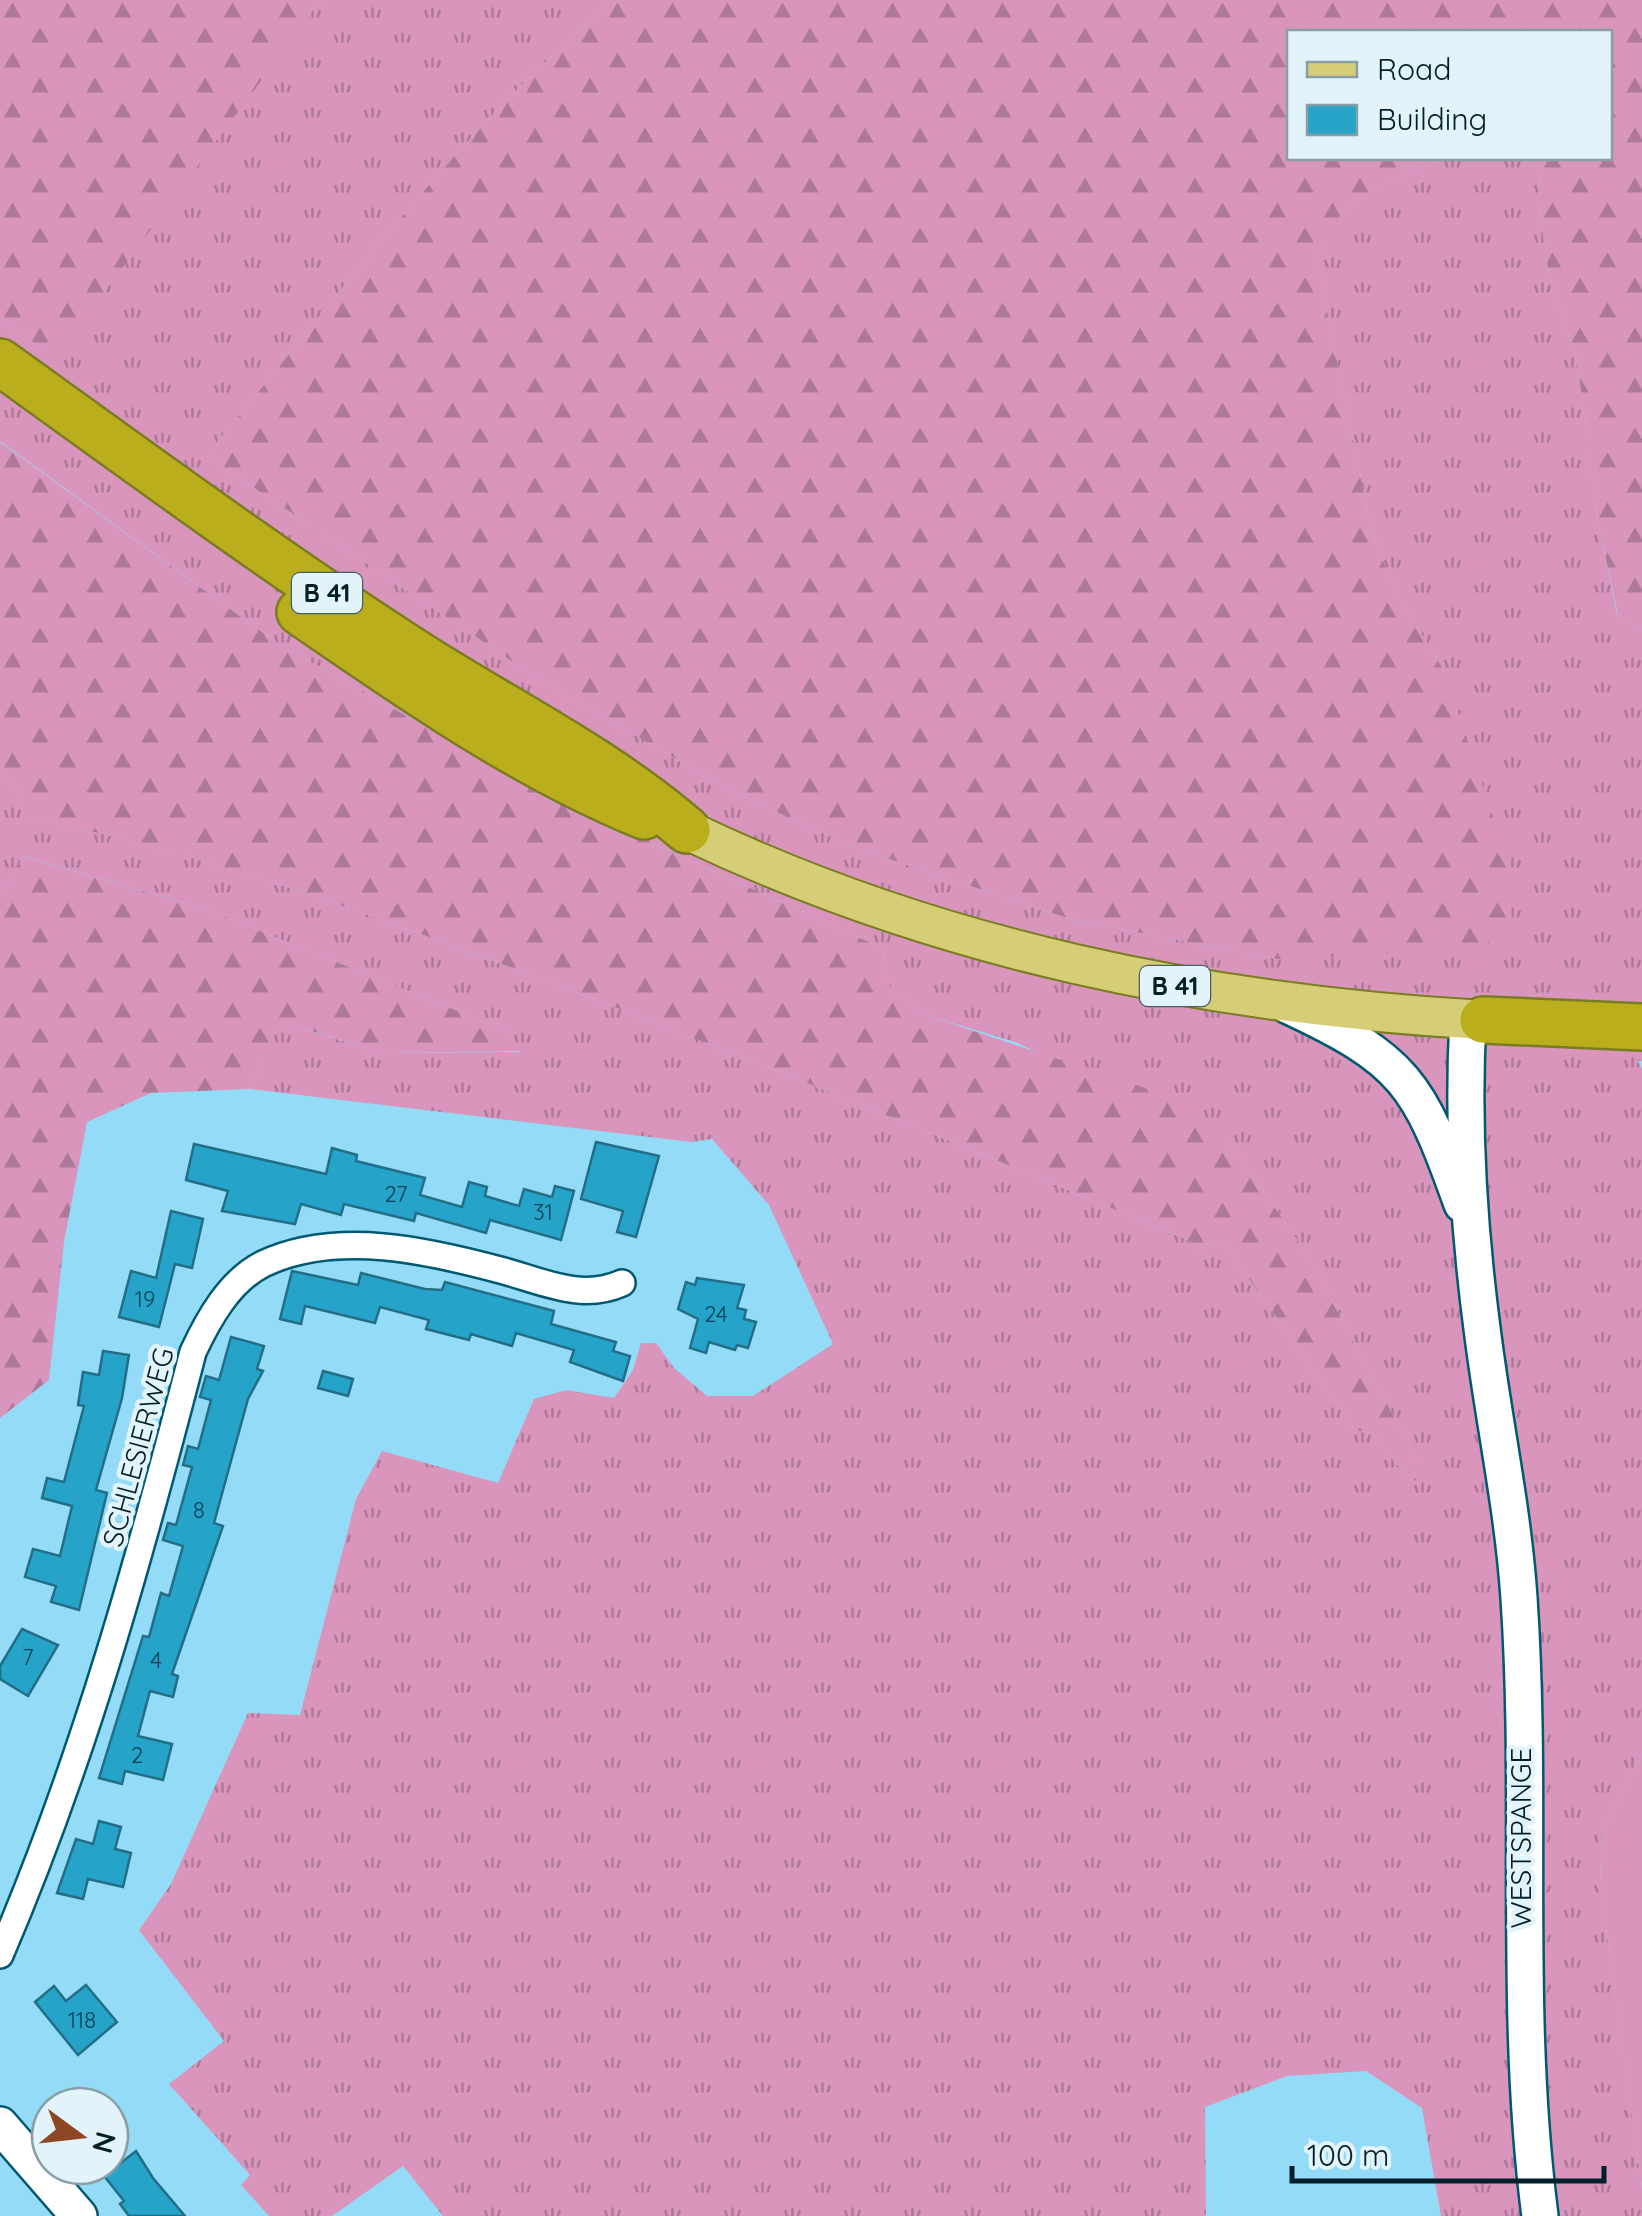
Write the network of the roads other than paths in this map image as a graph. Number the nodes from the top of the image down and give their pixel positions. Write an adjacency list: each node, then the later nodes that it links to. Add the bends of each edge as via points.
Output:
1 (0, 362): 3 (highway, B 41, via 195,504 423,658 621,776)
2 (0, 400): 3 (highway, B 41, via 406,685 567,782)
3 (687, 830): 4 (main road, B 41, via 838,896 987,944 1106,974)
4 (1277, 1000): 5 (main road, B 41); 7 (main road, via 1357,1038 1410,1086 1434,1129)
5 (1475, 1020): 6 (highway, B 41); 7 (main road)
6 (1642, 1027)
7 (1472, 1231): 12 (main road, WESTSPANGE, via 1521,1621 1521,1944)
8 (622, 1283): 9 (street, SCHLESIERWEG, via 588,1294 468,1262 350,1247 262,1265 236,1285 208,1318 193,1352 119,1630)
9 (0, 1955)
10 (0, 2125): 11 (main road)
11 (79, 2216)
12 (1540, 2216)

